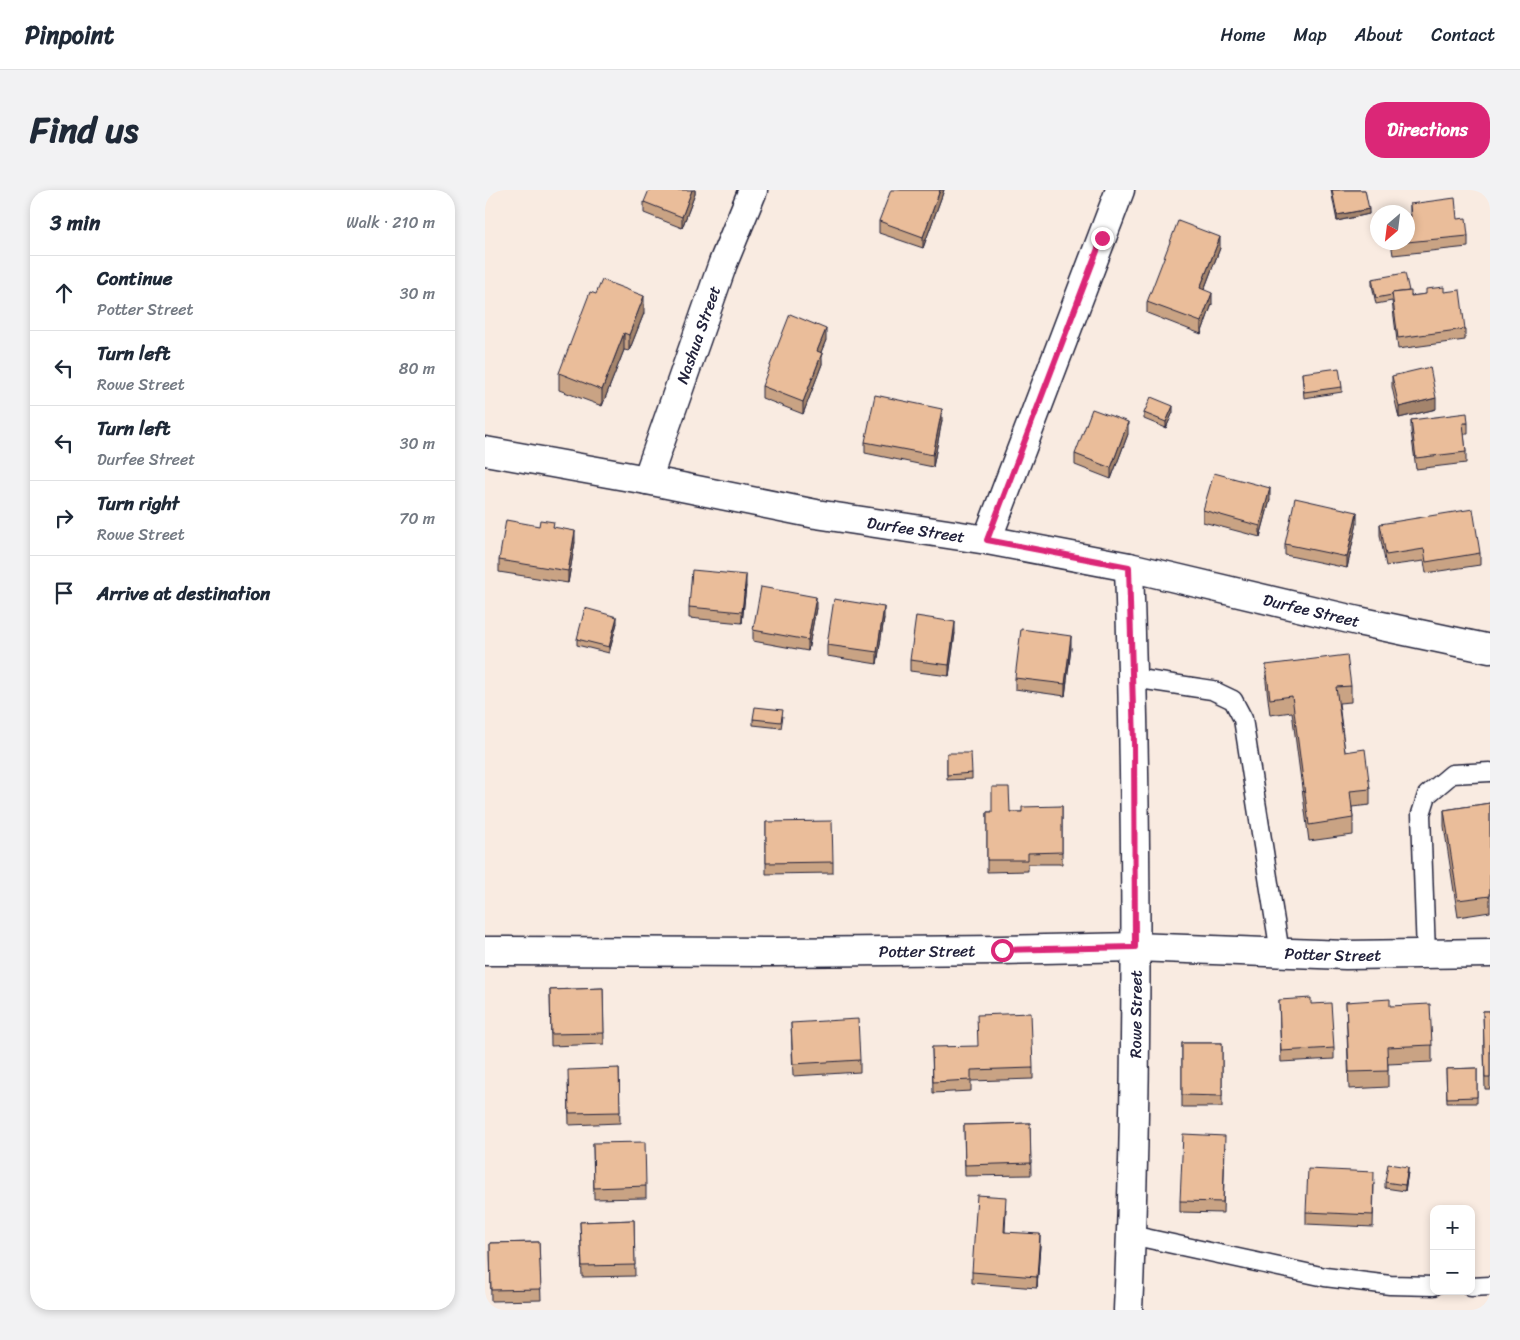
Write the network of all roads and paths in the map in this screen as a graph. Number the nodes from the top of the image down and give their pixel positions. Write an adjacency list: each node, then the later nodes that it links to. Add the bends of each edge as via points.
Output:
1 (753, 190): 4 (street, Nashua Street, via 723,263)
2 (1120, 190): 5 (street)
3 (485, 450): 4 (street, Durfee Street)
4 (647, 480): 5 (street, Durfee Street, via 816,514)
5 (987, 540): 6 (street, Durfee Street)
6 (1129, 567): 7 (street, Durfee Street); 8 (street, Rowe Street)
7 (1490, 649)
8 (1133, 678): 10 (street, Rowe Street); 12 (lane, via 1212,690 1233,700 1240,713)
9 (1490, 772): 14 (lane, via 1452,774 1427,795 1421,814)
10 (1135, 947): 11 (street, Potter Street, via 774,952); 12 (street, Potter Street); 15 (street, Rowe Street)
11 (485, 950)
12 (1280, 953): 14 (street, Potter Street)
13 (1490, 953): 14 (street, Potter Street)
14 (1426, 954)
15 (1131, 1235): 16 (lane, via 1325,1277); 19 (street, Rowe Street)
16 (1430, 1286)
17 (1490, 1286): 18 (lane)
18 (1475, 1287)
19 (1128, 1310)

